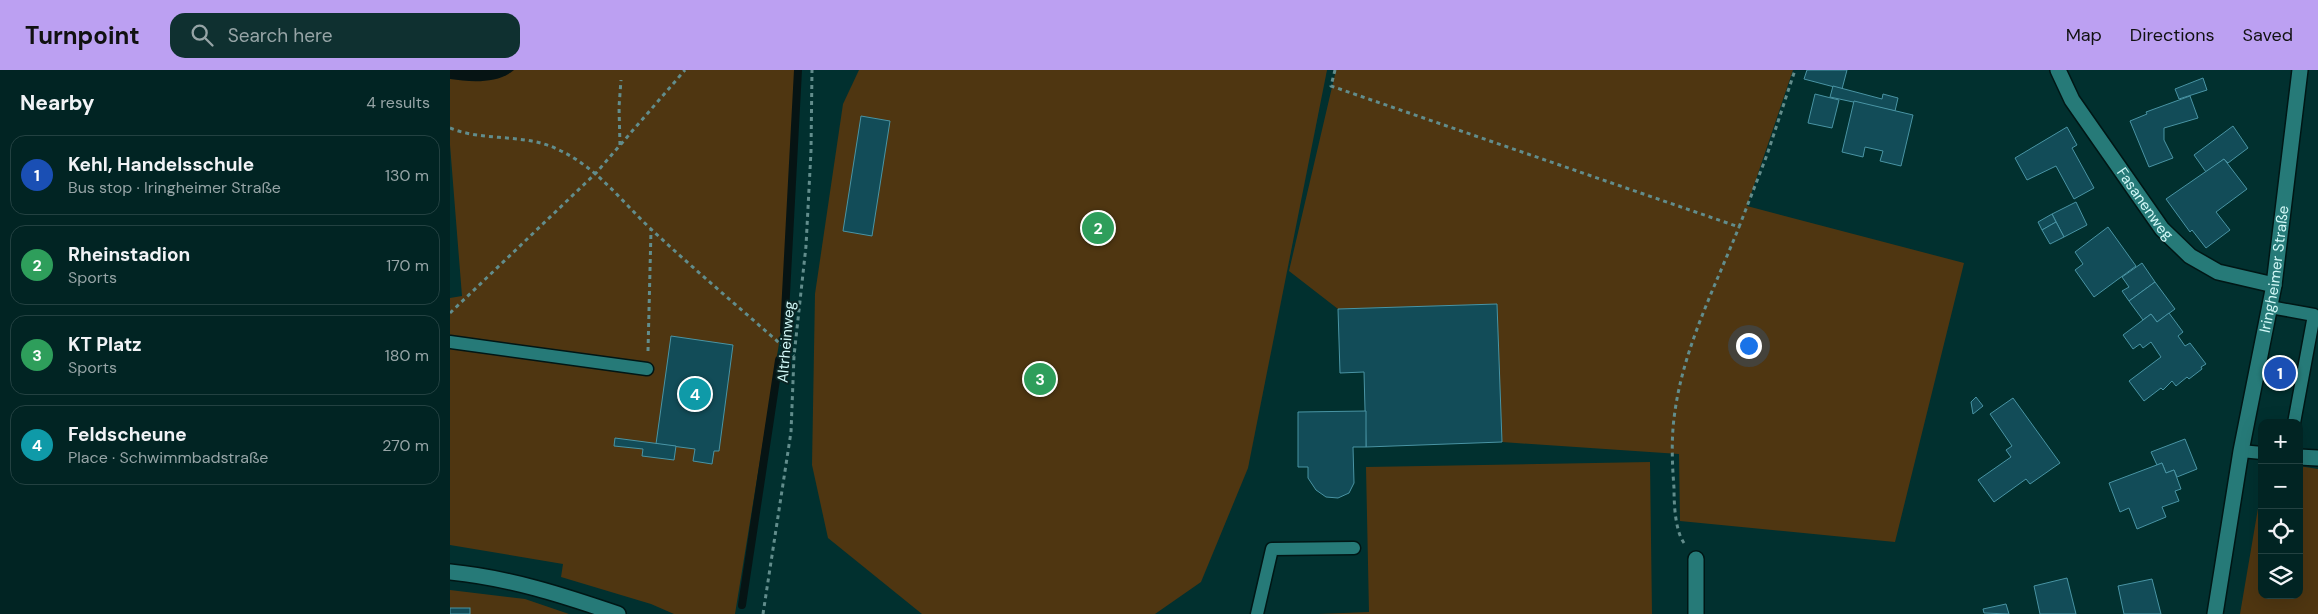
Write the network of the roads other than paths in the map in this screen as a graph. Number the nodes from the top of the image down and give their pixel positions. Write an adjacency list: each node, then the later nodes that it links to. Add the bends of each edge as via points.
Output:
1 (2058, 70): 3 (street, Fasanenweg, via 2072,100 2162,229 2190,256 2218,272)
2 (2300, 70): 3 (street, Iringheimer Straße)
3 (2274, 285): 4 (street, Iringheimer Straße)
4 (2270, 308): 5 (lane); 9 (street, Iringheimer Straße)
5 (2316, 316): 8 (lane)
6 (450, 342): 7 (lane)
7 (647, 369)
8 (2295, 419)
9 (2241, 451): 10 (lane); 19 (street, Iringheimer Straße)
10 (2258, 453)
11 (2303, 457): 12 (street)
12 (2318, 458)
13 (1354, 548): 17 (lane, via 1272,549)
14 (1696, 559): 18 (street)
15 (450, 572): 16 (street, via 489,576 547,590)
16 (618, 614)
17 (1257, 614)
18 (1696, 614)
19 (2215, 614)

